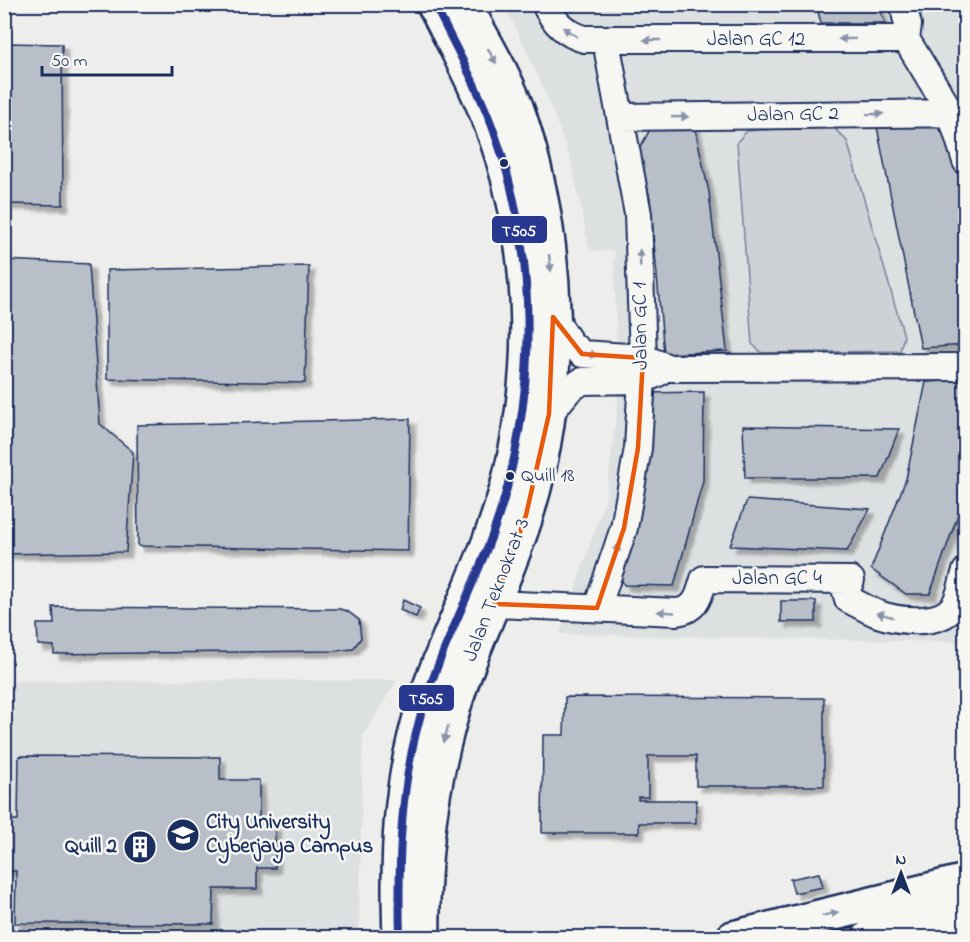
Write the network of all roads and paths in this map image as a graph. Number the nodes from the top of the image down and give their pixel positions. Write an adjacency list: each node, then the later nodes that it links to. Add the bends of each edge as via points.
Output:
1 (434, 4): 21 (main road, Jalan Teknokrat 3, via 502,154 520,233 528,311 528,358 524,406 507,488 491,538 433,680 409,756 400,827)
2 (464, 4): 10 (main road, Jalan Teknokrat 3, one-way to 10, via 499,68 531,155 546,233)
3 (545, 4): 6 (street, Jalan GC 12, one-way to 3, via 569,34)
4 (903, 4): 5 (street, via 908,25)
5 (906, 39): 6 (street, Jalan GC 12, one-way to 6); 7 (street)
6 (606, 41): 8 (street, Jalan GC 1)
7 (958, 113): 8 (street, Jalan GC 2, one-way to 7); 9 (street)
8 (621, 117): 12 (street, Jalan GC 1, one-way to 8, via 638,214)
9 (966, 161)
10 (553, 317): 12 (street, one-way to 12, via 582,354); 13 (main road, Jalan Teknokrat 3)
11 (966, 367): 12 (street)
12 (643, 369): 13 (street, via 582,381); 16 (street, Jalan GC 1, one-way to 12, via 624,528 638,448)
13 (549, 414): 15 (main road, Jalan Teknokrat 3, via 526,516)
14 (966, 572): 16 (street, Jalan GC 4, one-way to 16, via 954,606 935,619 900,619 878,614 848,599 846,592 851,580 704,579 698,599 684,611)
15 (494, 604): 16 (street); 21 (main road, Jalan Teknokrat 3, one-way to 21, via 462,682 441,752 426,834 423,880)
16 (597, 608)
17 (966, 881): 22 (main road, one-way to 17)
18 (966, 915): 20 (main road)
19 (966, 920): 20 (main road)
20 (924, 924): 23 (main road)
21 (410, 933)
22 (733, 938)
23 (869, 938)

